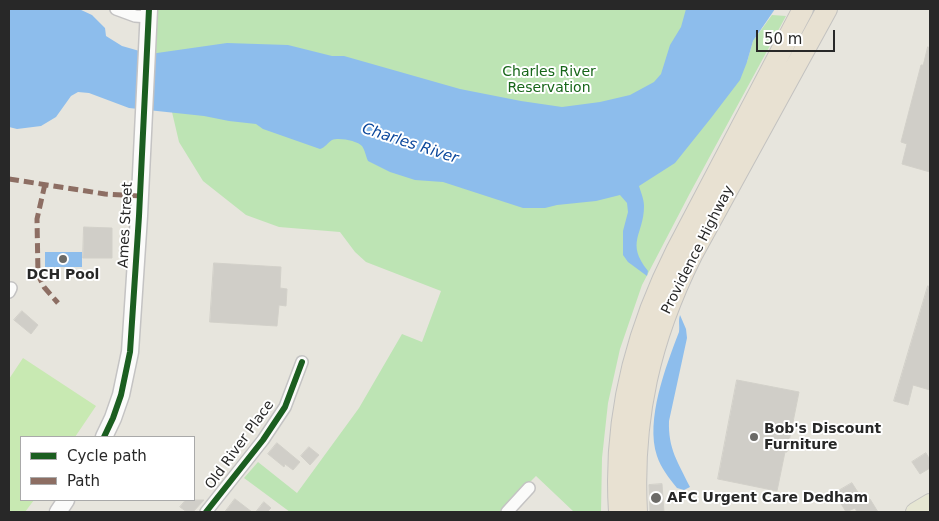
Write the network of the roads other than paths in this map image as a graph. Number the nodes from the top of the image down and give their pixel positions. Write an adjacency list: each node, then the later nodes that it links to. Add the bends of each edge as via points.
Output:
1 (116, 9): 4 (street, via 135,16)
2 (804, 9): 13 (highway, Providence Highway, via 666,269 644,322 622,416)
3 (827, 9): 14 (highway, Providence Highway, via 697,247 669,305 651,360 640,417 636,454)
4 (149, 13): 6 (street, Ames Street, via 130,352 120,401)
5 (302, 362): 11 (street, Old River Place, via 285,407)
6 (104, 436)
7 (529, 488): 12 (street)
8 (65, 501): 10 (street)
9 (930, 503): 15 (main road)
10 (58, 512)
11 (206, 512)
12 (507, 512)
13 (619, 512)
14 (637, 512)
15 (915, 512)

